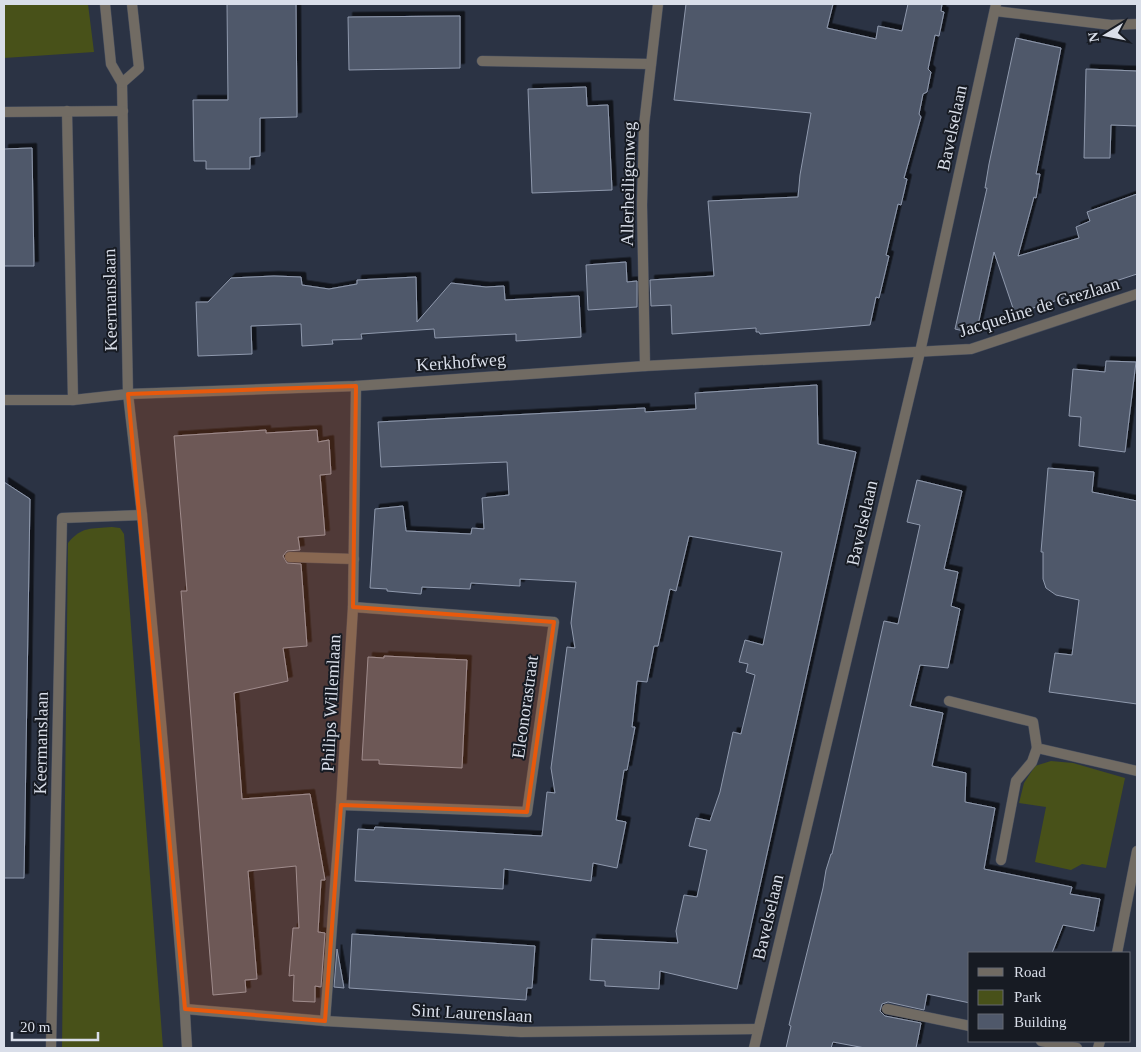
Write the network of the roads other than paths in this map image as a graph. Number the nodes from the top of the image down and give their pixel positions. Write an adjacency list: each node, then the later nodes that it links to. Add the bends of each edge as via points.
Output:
1 (104, 4): 8 (street, Keermanslaan, via 111,64)
2 (132, 4): 8 (street, via 139,68)
3 (658, 4): 7 (street, Allerheiligenweg)
4 (995, 7): 5 (street, via 1111,25); 13 (street, Bavelselaan)
5 (1137, 24)
6 (482, 61): 7 (street)
7 (651, 64): 14 (street, Allerheiligenweg, via 644,125 642,205)
8 (122, 84): 10 (street, Keermanslaan)
9 (67, 111): 10 (street); 11 (street); 18 (street)
10 (123, 111): 16 (street, Keermanslaan)
11 (4, 112)
12 (1137, 294): 13 (street, Jacqueline de Grezlaan, via 971,348)
13 (920, 352): 14 (street, Kerkhofweg); 34 (street, Bavelselaan)
14 (645, 366): 15 (street, Kerkhofweg)
15 (356, 386): 16 (street, Kerkhofweg); 21 (street, Philips Willemlaan)
16 (128, 394): 18 (street, Kerkhofweg); 19 (street, Keermanslaan)
17 (4, 400): 18 (street, Kerkhofweg)
18 (73, 400)
19 (142, 516): 30 (street, Keermanslaan); 36 (street, Keermanslaan, via 62,518)
20 (290, 557): 21 (street)
21 (354, 559): 22 (street, Philips Willemlaan)
22 (353, 606): 26 (street, Philips Willemlaan); 26 (street, Eleonorastraat, via 554,622 527,812)
23 (949, 701): 24 (street, via 1033,722)
24 (1037, 748): 25 (street); 28 (street, via 1032,762 1016,781)
25 (1137, 770)
26 (341, 805): 32 (street, Philips Willemlaan)
27 (1137, 851): 29 (street)
28 (1001, 860)
29 (1117, 952)
30 (185, 1009): 32 (street, Sint Laurenslaan); 37 (street, Keermanslaan)
31 (887, 1009): 33 (street)
32 (325, 1021): 34 (street, Sint Laurenslaan, via 521,1032)
33 (968, 1026)
34 (758, 1029): 38 (street, Bavelselaan)
35 (1046, 1042): 39 (street)
36 (51, 1048)
37 (187, 1048)
38 (754, 1048)
39 (1077, 1048)

